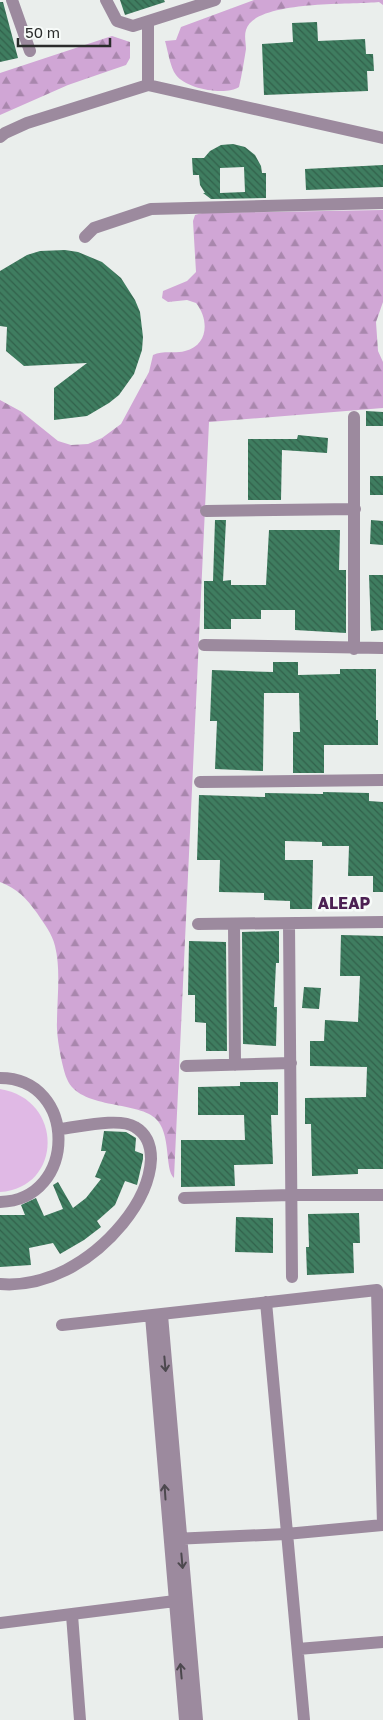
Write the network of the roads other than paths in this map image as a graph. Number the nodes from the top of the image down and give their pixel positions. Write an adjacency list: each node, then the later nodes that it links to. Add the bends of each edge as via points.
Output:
1 (12, 0): 5 (street)
2 (106, 0): 4 (street, via 112,14 122,24 133,26)
3 (215, 0): 4 (street)
4 (148, 22): 6 (street)
5 (30, 51)
6 (148, 85): 7 (street, via 27,123); 8 (street)
7 (0, 137)
8 (383, 138)
9 (383, 203): 10 (street, via 151,209 94,228)
10 (85, 237)
11 (354, 417): 12 (street)
12 (355, 509): 13 (street); 15 (street)
13 (206, 511)
14 (204, 645): 15 (street)
15 (354, 648): 16 (street)
16 (383, 648)
17 (383, 780): 18 (street)
18 (200, 782)
19 (383, 922): 22 (street)
20 (198, 924): 21 (street)
21 (234, 924): 22 (street); 24 (street)
22 (288, 924): 23 (street)
23 (291, 1063): 24 (street); 28 (street)
24 (235, 1064): 25 (street)
25 (186, 1066)
26 (0, 1078): 27 (street, via 26,1084 42,1096)
27 (60, 1129): 31 (street, via 59,1152 52,1170 40,1186 23,1197); 33 (street, via 120,1122 134,1126 146,1136 151,1149 144,1191 121,1226 82,1260 45,1279)
28 (291, 1195): 29 (street); 30 (street); 32 (street)
29 (383, 1195)
30 (184, 1198)
31 (0, 1202)
32 (292, 1277)
33 (0, 1284)
34 (380, 1290): 35 (street); 38 (street)
35 (266, 1302): 36 (street); 39 (street)
36 (156, 1316): 37 (street); 40 (street)
37 (62, 1326)
38 (383, 1525): 39 (street)
39 (286, 1534): 40 (street); 45 (street)
40 (174, 1539): 41 (street); 48 (street, one-way to 48)
41 (175, 1601): 42 (street); 47 (street, one-way to 41)
42 (72, 1615): 43 (street); 46 (street)
43 (0, 1623)
44 (383, 1642): 45 (street)
45 (298, 1649): 49 (street)
46 (80, 1720)
47 (185, 1720)
48 (197, 1720)
49 (304, 1720)

